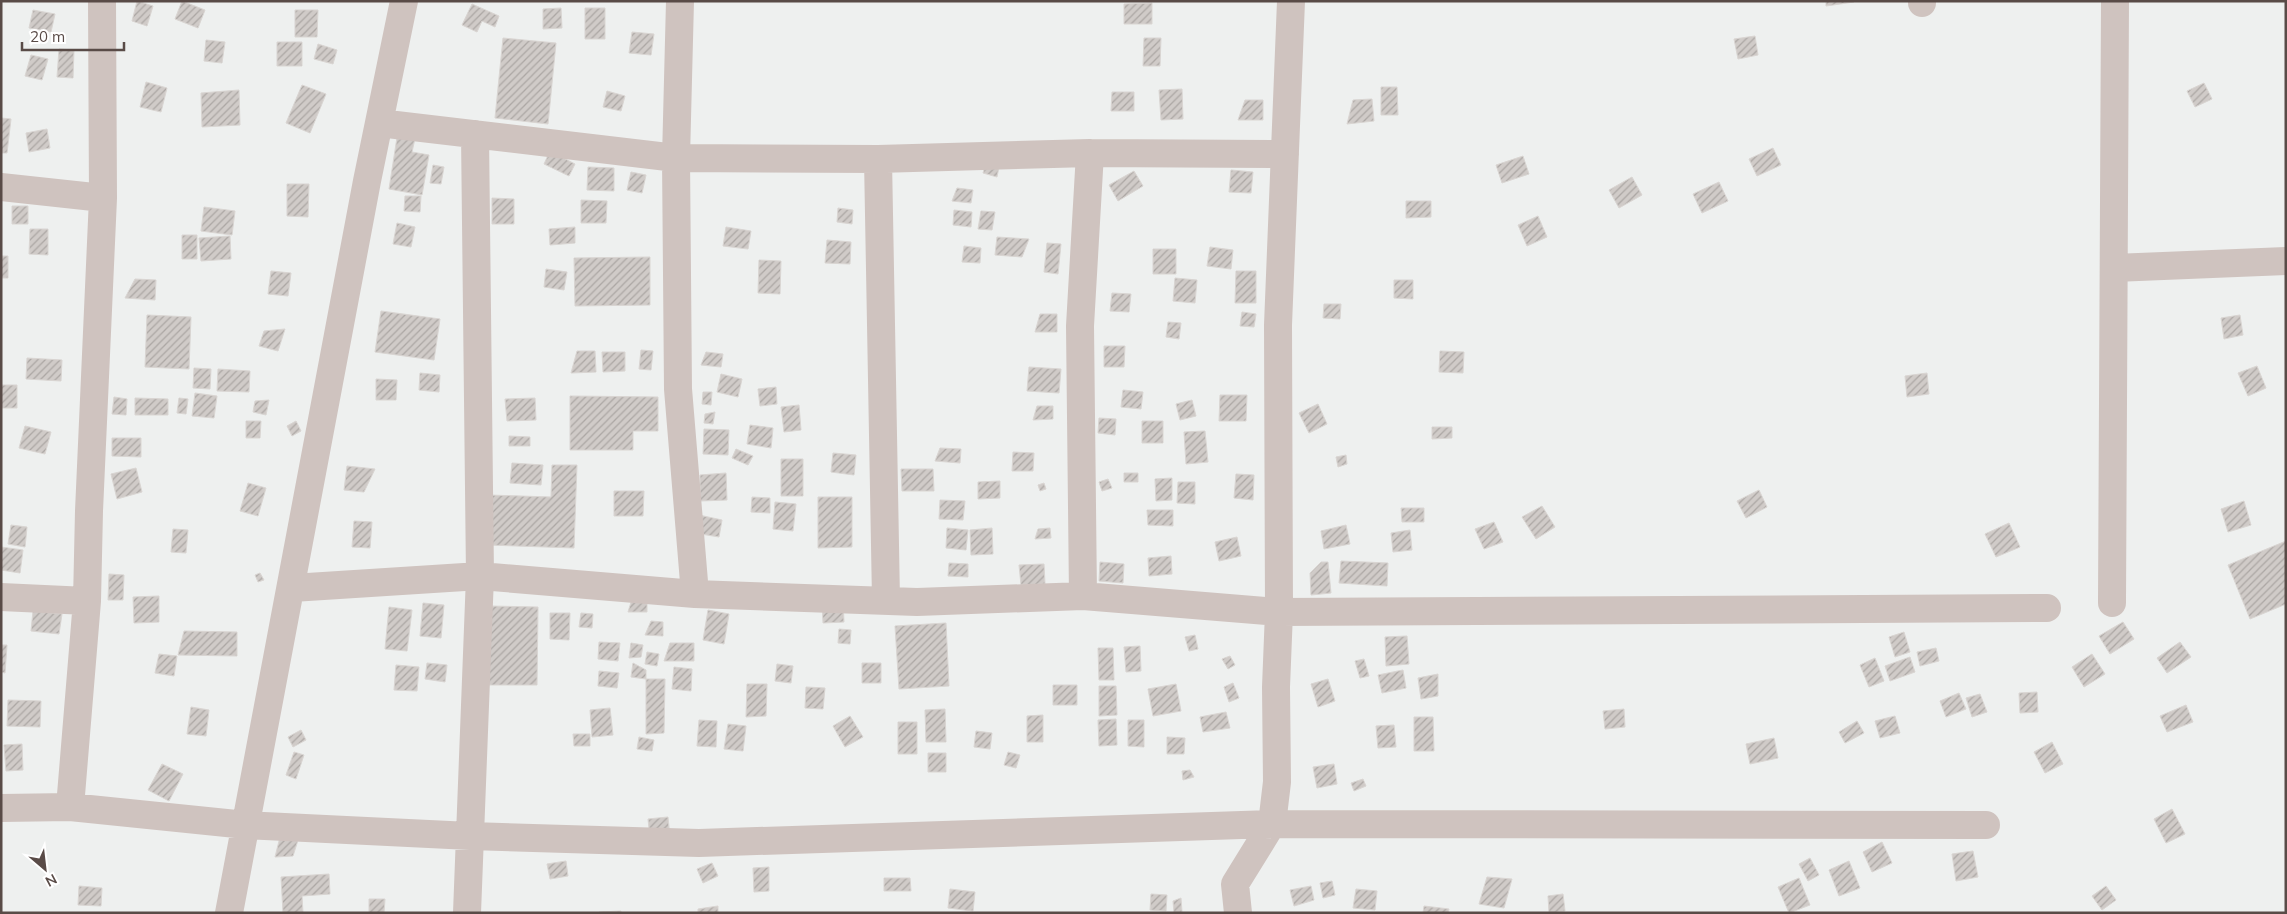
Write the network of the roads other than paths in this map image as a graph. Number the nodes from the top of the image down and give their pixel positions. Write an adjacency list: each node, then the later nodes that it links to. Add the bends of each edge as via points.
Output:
1 (404, 1): 6 (street)
2 (680, 1): 10 (street)
3 (1291, 1): 9 (street)
4 (2115, 1): 15 (street)
5 (109, 2): 13 (street)
6 (379, 122): 7 (street); 17 (street)
7 (475, 134): 10 (street); 16 (street)
8 (1090, 152): 9 (street); 11 (street); 20 (street, via 1080,326)
9 (1285, 154): 25 (street, via 1278,325)
10 (676, 158): 11 (street); 18 (street, via 678,389)
11 (878, 159): 21 (street)
12 (1, 187): 13 (street)
13 (103, 198): 22 (street)
14 (2286, 261): 15 (street)
15 (2114, 268): 23 (street)
16 (480, 576): 17 (street); 18 (street); 31 (street)
17 (292, 588): 29 (street, via 257,755)
18 (695, 594): 21 (street)
19 (1, 596): 22 (street)
20 (1083, 596): 21 (street, via 917,602); 25 (street)
21 (886, 600)
22 (87, 601): 26 (street)
23 (2112, 603)
24 (2047, 608): 25 (street)
25 (1280, 612): 28 (street, via 1276,687 1277,782)
26 (70, 807): 27 (street); 29 (street)
27 (1, 808)
28 (1272, 824): 30 (street); 31 (street, via 700,843); 34 (street, via 1235,884)
29 (246, 825): 31 (street); 32 (street)
30 (1986, 825)
31 (470, 836): 33 (street)
32 (229, 913)
33 (467, 913)
34 (1238, 913)

